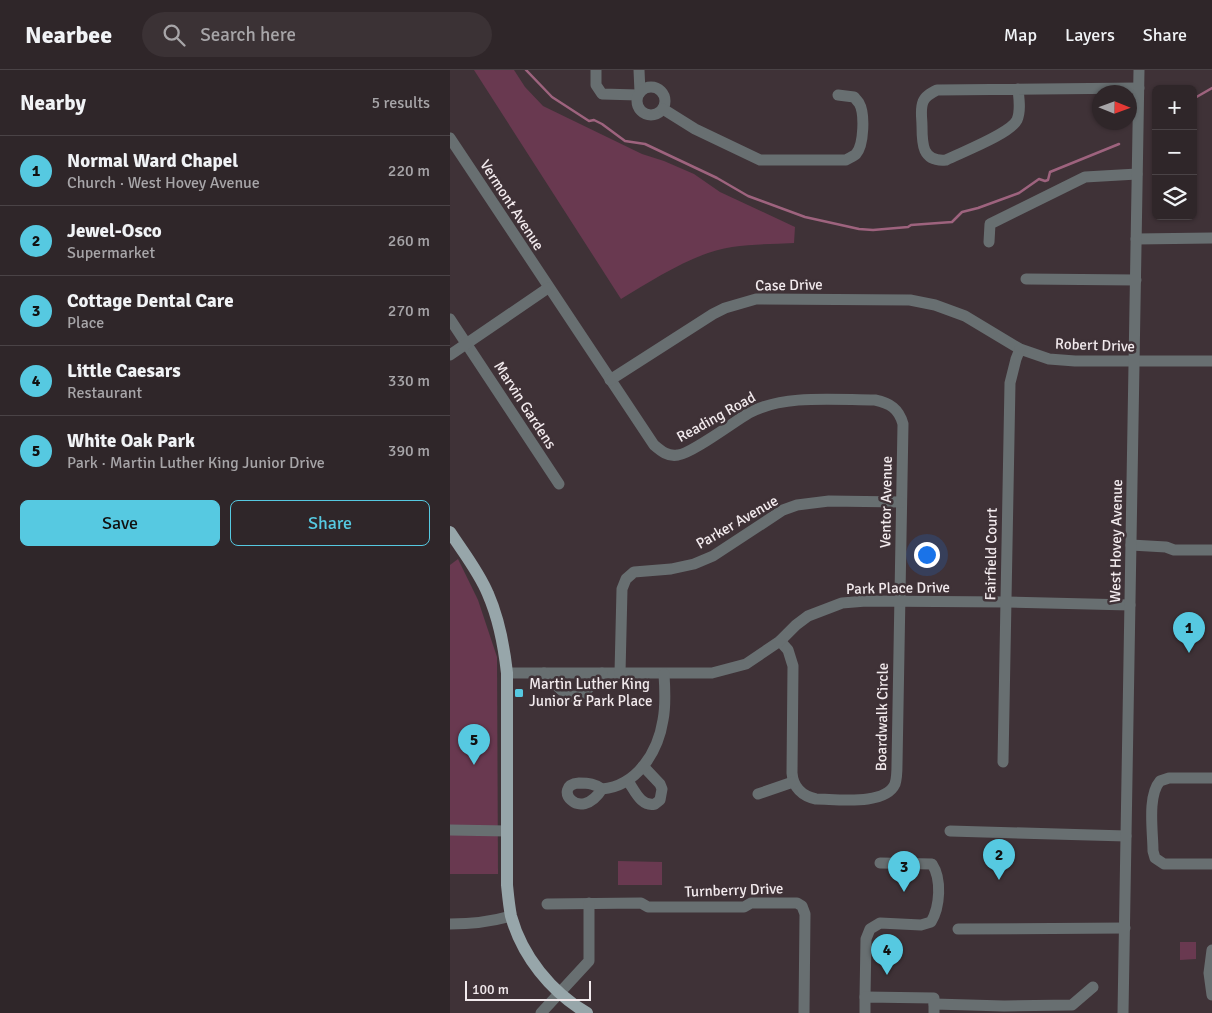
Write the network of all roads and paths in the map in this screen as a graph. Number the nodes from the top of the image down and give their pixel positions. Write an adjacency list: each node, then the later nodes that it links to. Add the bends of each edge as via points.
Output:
1 (596, 70): 6 (street, via 596,85 602,94)
2 (639, 70): 6 (street)
3 (1139, 70): 4 (street, West Hovey Avenue)
4 (1139, 88): 5 (street); 10 (street, West Hovey Avenue)
5 (1018, 89): 5 (street, via 1019,114 1007,131 946,160 929,156 922,145 922,108 926,96 937,90)
6 (639, 94): 8 (street, via 638,104 646,114 655,114); 8 (street, via 649,87 658,88 665,100)
7 (838, 95): 8 (street, via 854,97 862,113 861,146 846,160 760,160 695,129)
8 (663, 109)
9 (450, 138): 16 (street, Vermont Avenue)
10 (1137, 174): 11 (street, West Hovey Avenue); 13 (street, via 1085,177 990,224)
11 (1136, 238): 12 (street); 15 (street, West Hovey Avenue)
12 (1212, 238)
13 (989, 242)
14 (1026, 279): 15 (street)
15 (1136, 280): 22 (street, West Hovey Avenue)
16 (548, 288): 19 (street); 24 (street, Reading Road)
17 (959, 313): 20 (street, Robert Drive); 24 (street, Case Drive, via 910,300 756,299 713,314)
18 (450, 319): 19 (street)
19 (466, 344): 21 (street); 26 (street, Marvin Gardens)
20 (1020, 349): 22 (street, Robert Drive, via 1061,360); 32 (street, Fairfield Court, via 1010,383)
21 (450, 354)
22 (1134, 362): 23 (street, Robert Drive); 29 (street, West Hovey Avenue)
23 (1212, 362)
24 (610, 380): 25 (street, Reading Road, via 654,445 671,455 686,453 759,407 782,402 876,400)
25 (894, 406): 27 (street, Ventor Avenue, via 903,424)
26 (558, 484)
27 (901, 502): 31 (street, Ventor Avenue); 38 (street, Parker Avenue, via 829,501 797,505 783,510 694,564 634,572 626,579 622,590)
28 (450, 532): 35 (main road, via 488,593 505,651)
29 (1131, 545): 30 (street); 33 (street, West Hovey Avenue)
30 (1212, 550)
31 (900, 602): 32 (street, Park Place Drive); 34 (street, Park Place Drive, via 842,603 826,608 808,616); 44 (street, Boardwalk Circle, via 895,783 888,793 874,799 816,799 804,795)
32 (1006, 602): 33 (street, Park Place Drive); 40 (street, Fairfield Court)
33 (1130, 605): 50 (street, West Hovey Avenue)
34 (780, 641): 39 (street, Park Place Drive, via 756,658 734,668 712,673); 44 (street, via 788,650 794,666)
35 (507, 673): 36 (street, Park Place Drive); 48 (main road)
36 (544, 673): 37 (street, Park Place Drive); 37 (street, via 571,697 577,697)
37 (602, 673): 38 (street, Park Place Drive)
38 (620, 673): 39 (street, Park Place Drive)
39 (664, 674): 41 (street, via 661,732)
40 (1003, 762)
41 (643, 766): 43 (street); 43 (street, via 662,789 656,804 640,800)
42 (1212, 778): 52 (street, via 1169,778 1160,781 1153,793 1155,858 1164,864)
43 (628, 781): 45 (street)
44 (793, 782): 46 (street)
45 (602, 790)
46 (758, 794)
47 (450, 830): 48 (street)
48 (507, 830): 55 (main road, via 507,885)
49 (950, 831): 50 (street)
50 (1126, 836): 57 (street, West Hovey Avenue)
51 (880, 864): 63 (street, via 932,864 937,872 936,914 932,922 922,925 880,923 870,929 866,939)
52 (1212, 864)
53 (589, 903): 54 (street, Turnberry Drive); 61 (street, via 589,960); 68 (street, Turnberry Drive, via 641,903 648,907 798,903 805,914)
54 (547, 904)
55 (511, 916): 56 (street, via 493,922); 61 (main road, via 534,964)
56 (450, 924)
57 (1125, 928): 58 (street); 70 (street, West Hovey Avenue)
58 (958, 929)
59 (1212, 950): 62 (street, via 1209,972)
60 (1093, 988): 65 (street, via 1072,1005)
61 (560, 994): 66 (street); 67 (main road)
62 (1212, 995)
63 (866, 997): 64 (street, via 934,998); 69 (street)
64 (934, 1009): 65 (street)
65 (1005, 1010)
66 (541, 1013)
67 (586, 1013)
68 (804, 1013)
69 (865, 1013)
70 (1124, 1013)

